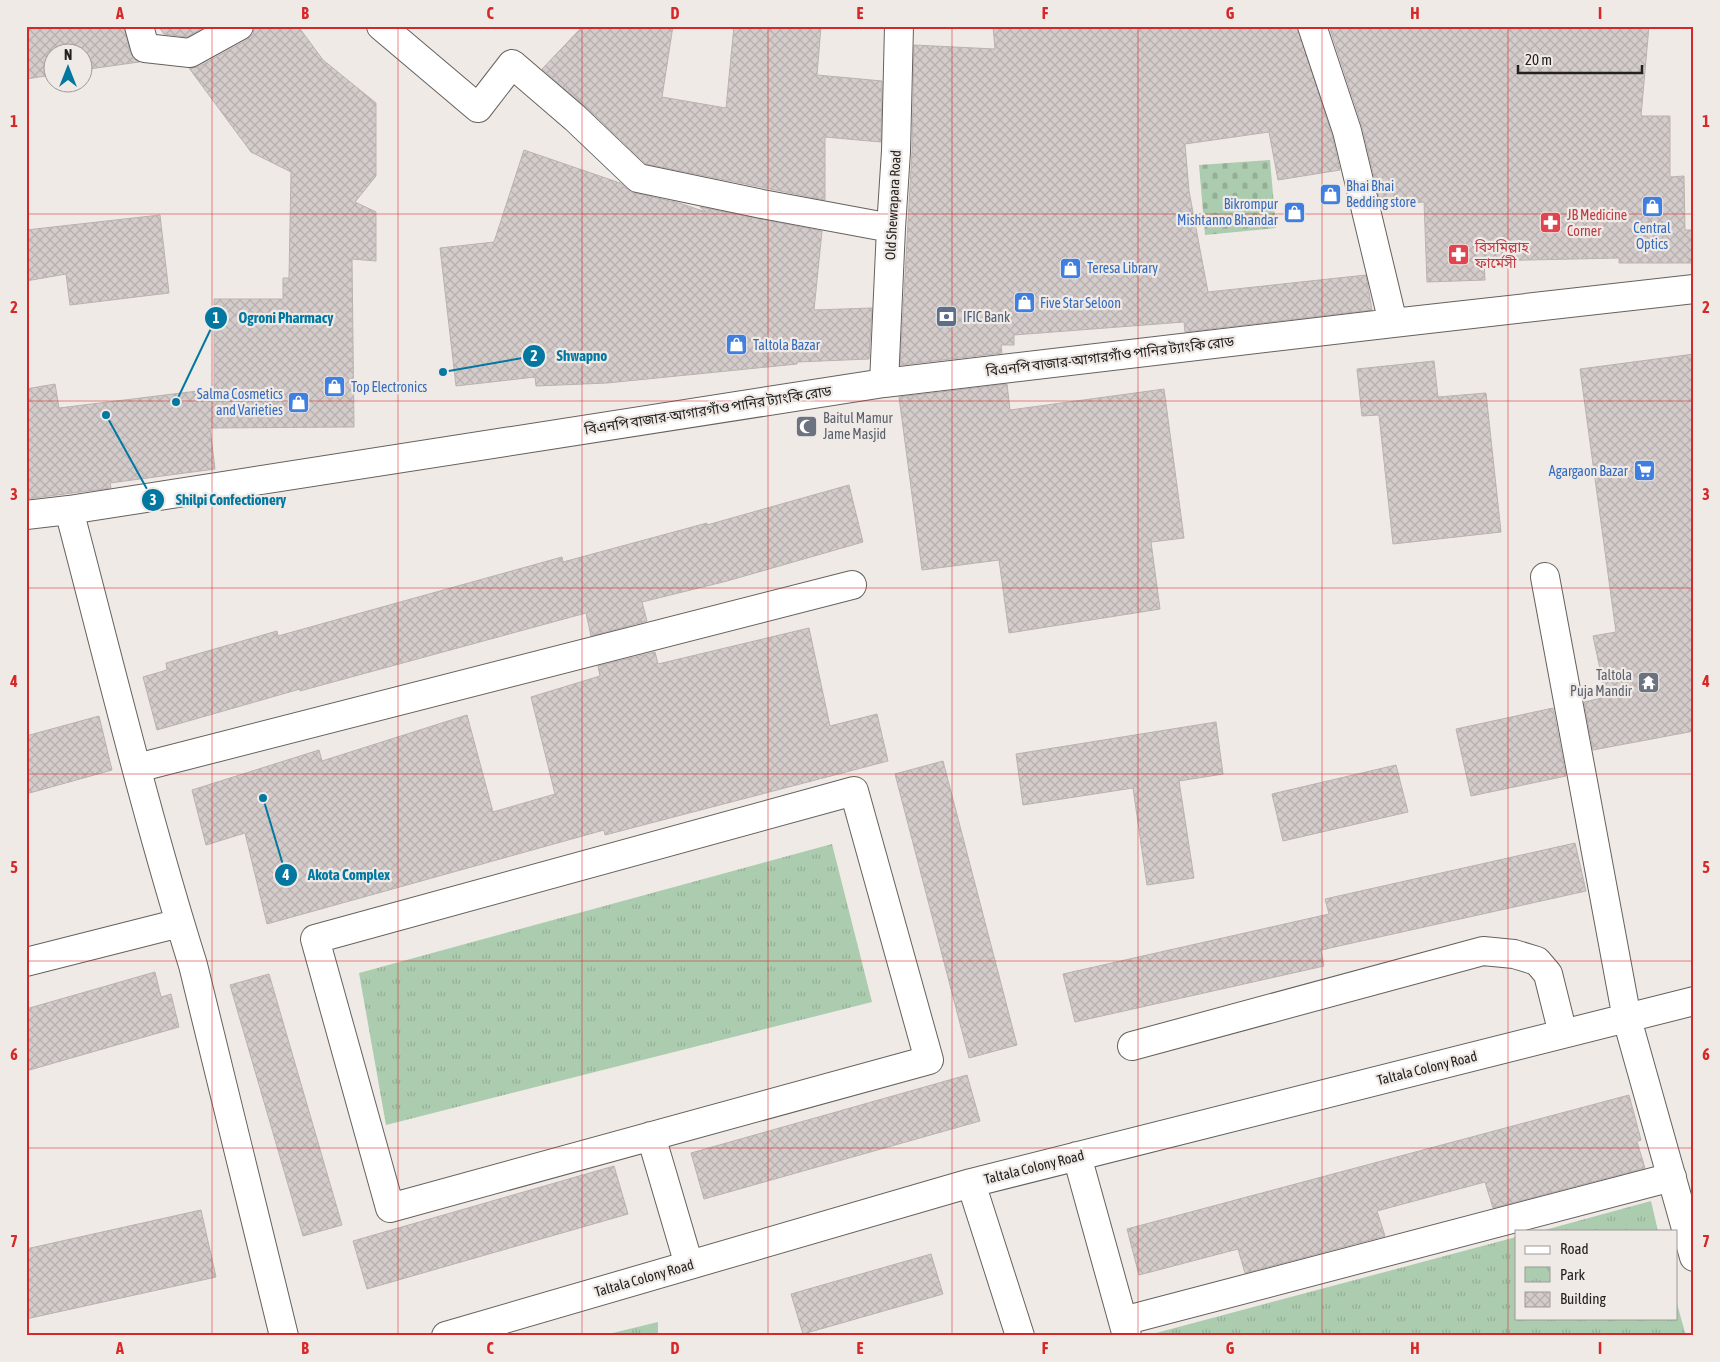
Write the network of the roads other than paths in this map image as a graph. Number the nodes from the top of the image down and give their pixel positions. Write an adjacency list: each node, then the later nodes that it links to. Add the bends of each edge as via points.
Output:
1 (139, 26): 2 (street, via 145,48 190,53)
2 (239, 26)
3 (381, 26): 6 (street, via 478,108 512,64 638,178)
4 (899, 26): 6 (street, Old Shewrapara Road)
5 (1312, 26): 8 (street, via 1347,131)
6 (891, 228): 9 (street, Old Shewrapara Road)
7 (1694, 289): 8 (street, বিএনপি বাজার-আগারগাঁও পানির ট্যাংকি রোড)
8 (1393, 323): 9 (street, বিএনপি বাজার-আগারগাঁও পানির ট্যাংকি রোড)
9 (884, 383): 10 (street, বিএনপি বাজার-আগারগাঁও পানির ট্যাংকি রোড)
10 (69, 510): 11 (street, বিএনপি বাজার-আগারগাঁও পানির ট্যাংকি রোড); 14 (street)
11 (26, 515)
12 (1545, 577): 18 (street)
13 (852, 585): 14 (street)
14 (137, 768): 15 (street)
15 (180, 923): 16 (street); 28 (street)
16 (26, 962)
17 (1694, 1001): 18 (street, Taltala Colony Road)
18 (1627, 1019): 19 (street, Taltala Colony Road); 23 (street)
19 (1563, 1034): 20 (street, via 1548,974 1537,961 1514,954 1483,951); 22 (street, Taltala Colony Road)
20 (1132, 1046)
21 (651, 1136): 21 (street, via 390,1208 315,939 854,791 929,1060); 26 (street)
22 (1077, 1156): 24 (street, Taltala Colony Road); 27 (street)
23 (1672, 1177): 25 (street); 27 (street)
24 (971, 1183): 26 (street, Taltala Colony Road); 30 (street)
25 (1694, 1257)
26 (689, 1265): 29 (street, Taltala Colony Road)
27 (1125, 1328)
28 (284, 1336)
29 (446, 1336)
30 (1020, 1336)

